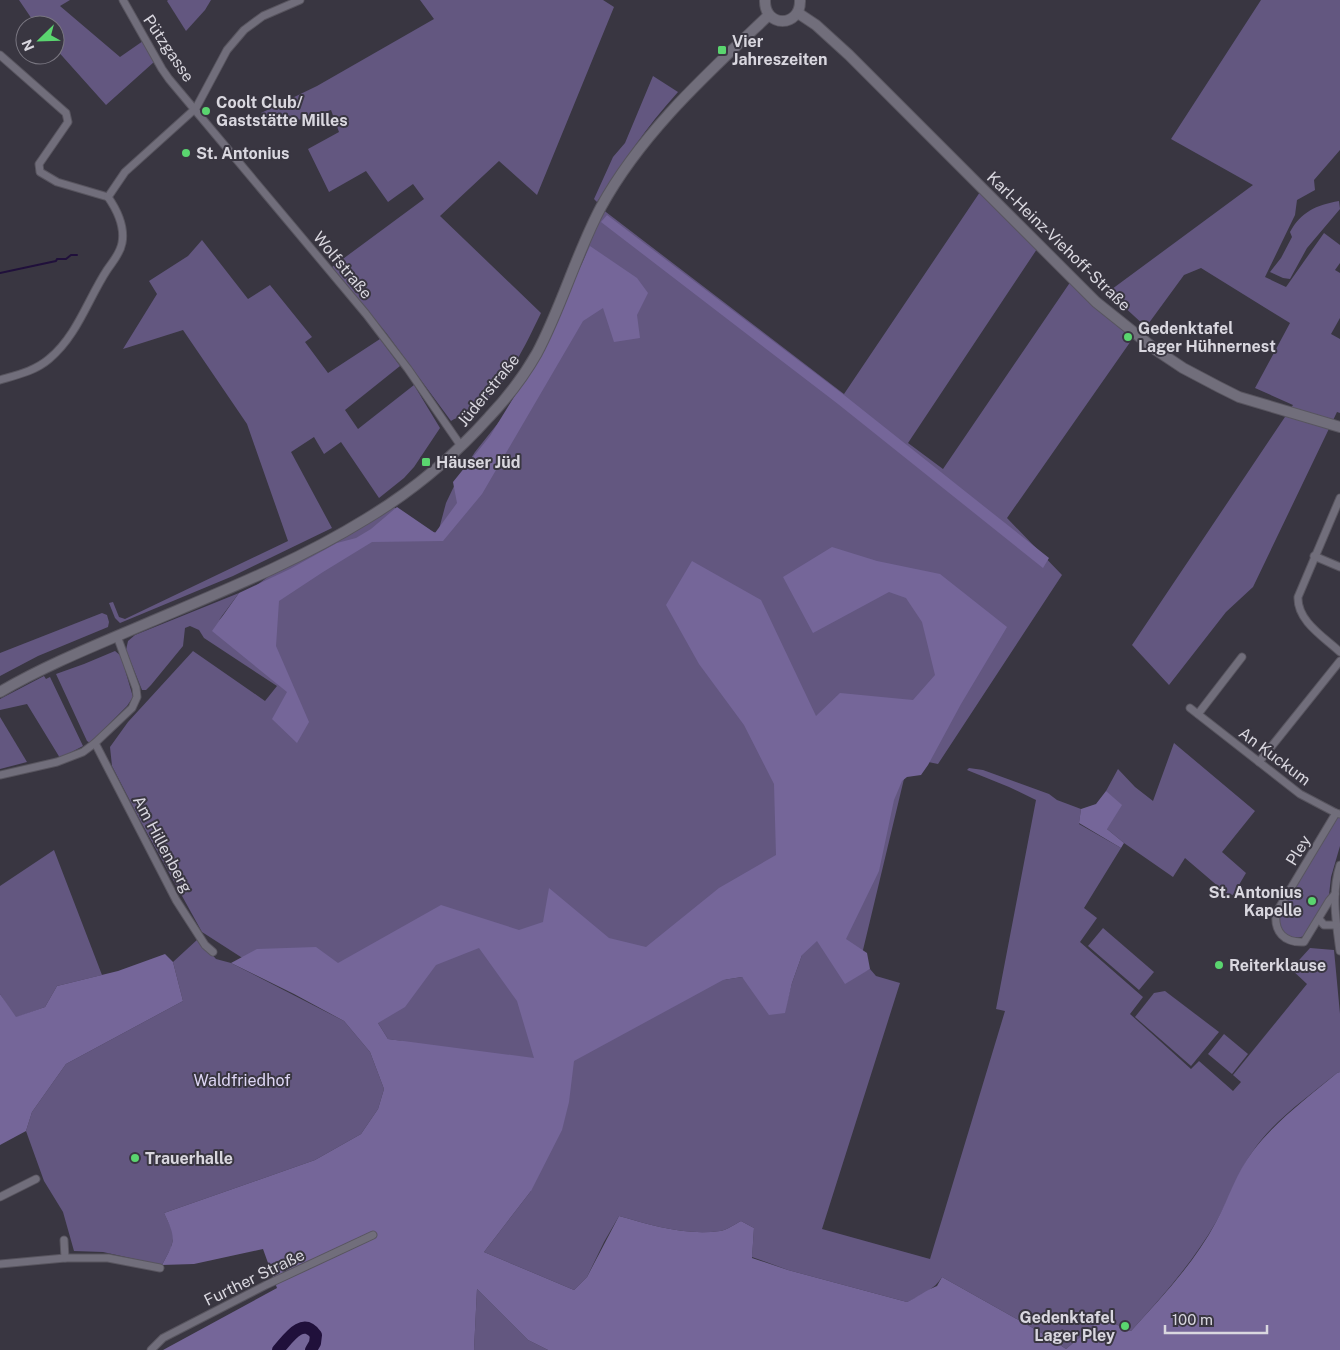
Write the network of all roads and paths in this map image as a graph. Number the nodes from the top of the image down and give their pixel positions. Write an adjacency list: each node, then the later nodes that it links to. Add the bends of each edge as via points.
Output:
1 (123, 0): 8 (street, Pützgasse, via 162,69)
2 (300, 0): 8 (street, via 263,16 244,30 227,50)
3 (765, 0): 6 (main road)
4 (800, 0): 5 (main road)
5 (798, 12): 6 (main road, via 784,21); 11 (main road, Karl-Heinz-Viehoff-Straße, via 850,55 1096,302 1135,335 1183,368 1239,397)
6 (769, 15): 12 (main road, Jüderstraße, via 703,79 631,159 601,208 536,354 504,400)
7 (0, 55): 9 (street, via 68,117 68,122 38,164 40,172 57,182)
8 (196, 108): 9 (street, via 125,172); 12 (street, Wolfstraße, via 366,314)
9 (108, 197): 10 (street, via 122,226 120,252 63,346 48,360 24,373)
10 (0, 380)
11 (1340, 427)
12 (461, 446): 16 (main road, Jüderstraße, via 390,503 334,538)
13 (1340, 498): 14 (street)
14 (1314, 556): 15 (street); 17 (street, via 1298,597 1299,610 1310,625)
15 (1340, 567)
16 (117, 636): 20 (main road, Jüderstraße, via 44,668); 23 (street, via 137,697 132,708)
17 (1340, 652)
18 (1242, 658): 22 (street)
19 (1340, 661): 24 (street)
20 (0, 692)
21 (1190, 708): 22 (street, An Kuckum)
22 (1198, 714): 24 (street, An Kuckum)
23 (95, 744): 25 (street, via 57,762); 33 (street, Am Hillenberg, via 176,900)
24 (1259, 762): 26 (street, An Kuckum, via 1300,794)
25 (0, 775)
26 (1338, 814): 30 (street, Pley, via 1276,913 1275,920 1283,937 1291,942 1304,942)
27 (1340, 865): 28 (street, Pley)
28 (1338, 884): 29 (street, Pley)
29 (1335, 894): 30 (street, Pley); 31 (street, Pley)
30 (1319, 919): 31 (street, via 1324,925)
31 (1338, 930): 32 (street, Pley)
32 (1340, 951)
33 (213, 952)
34 (36, 1179): 35 (street)
35 (0, 1197)
36 (373, 1235): 41 (street, Further Straße, via 172,1333)
37 (64, 1240): 38 (street)
38 (64, 1258): 39 (street); 40 (street, via 108,1258)
39 (0, 1264)
40 (160, 1268)
41 (151, 1350)

